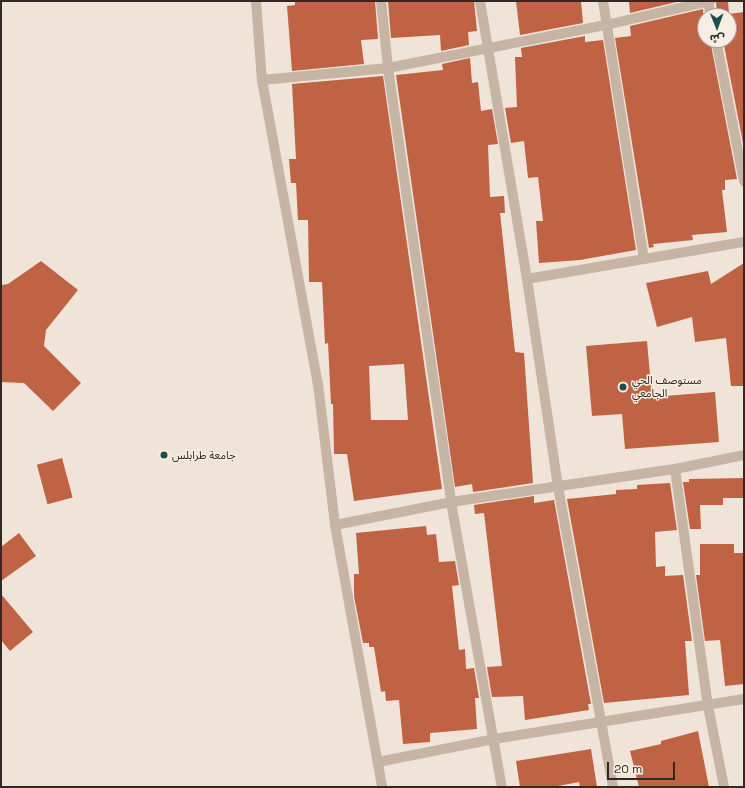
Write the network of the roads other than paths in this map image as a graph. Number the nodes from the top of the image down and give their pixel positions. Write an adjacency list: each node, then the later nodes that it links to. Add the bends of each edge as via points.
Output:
1 (256, 1): 10 (street)
2 (382, 1): 9 (street)
3 (480, 1): 8 (street)
4 (603, 1): 6 (street)
5 (709, 1): 6 (street)
6 (606, 26): 8 (street); 13 (street)
7 (718, 48): 11 (street)
8 (488, 50): 9 (street); 14 (street)
9 (388, 68): 10 (street); 18 (street)
10 (262, 80): 19 (street, via 318,384)
11 (744, 181)
12 (744, 242): 13 (street)
13 (644, 259): 14 (street)
14 (527, 279): 17 (street)
15 (744, 455): 16 (street)
16 (675, 469): 17 (street); 21 (street)
17 (558, 487): 18 (street); 22 (street)
18 (451, 502): 19 (street); 23 (street)
19 (335, 525): 24 (street)
20 (744, 699): 21 (street)
21 (708, 706): 22 (street); 28 (street)
22 (602, 724): 23 (street); 27 (street)
23 (494, 739): 24 (street); 26 (street)
24 (378, 762): 25 (street)
25 (382, 787)
26 (502, 787)
27 (613, 787)
28 (724, 787)

